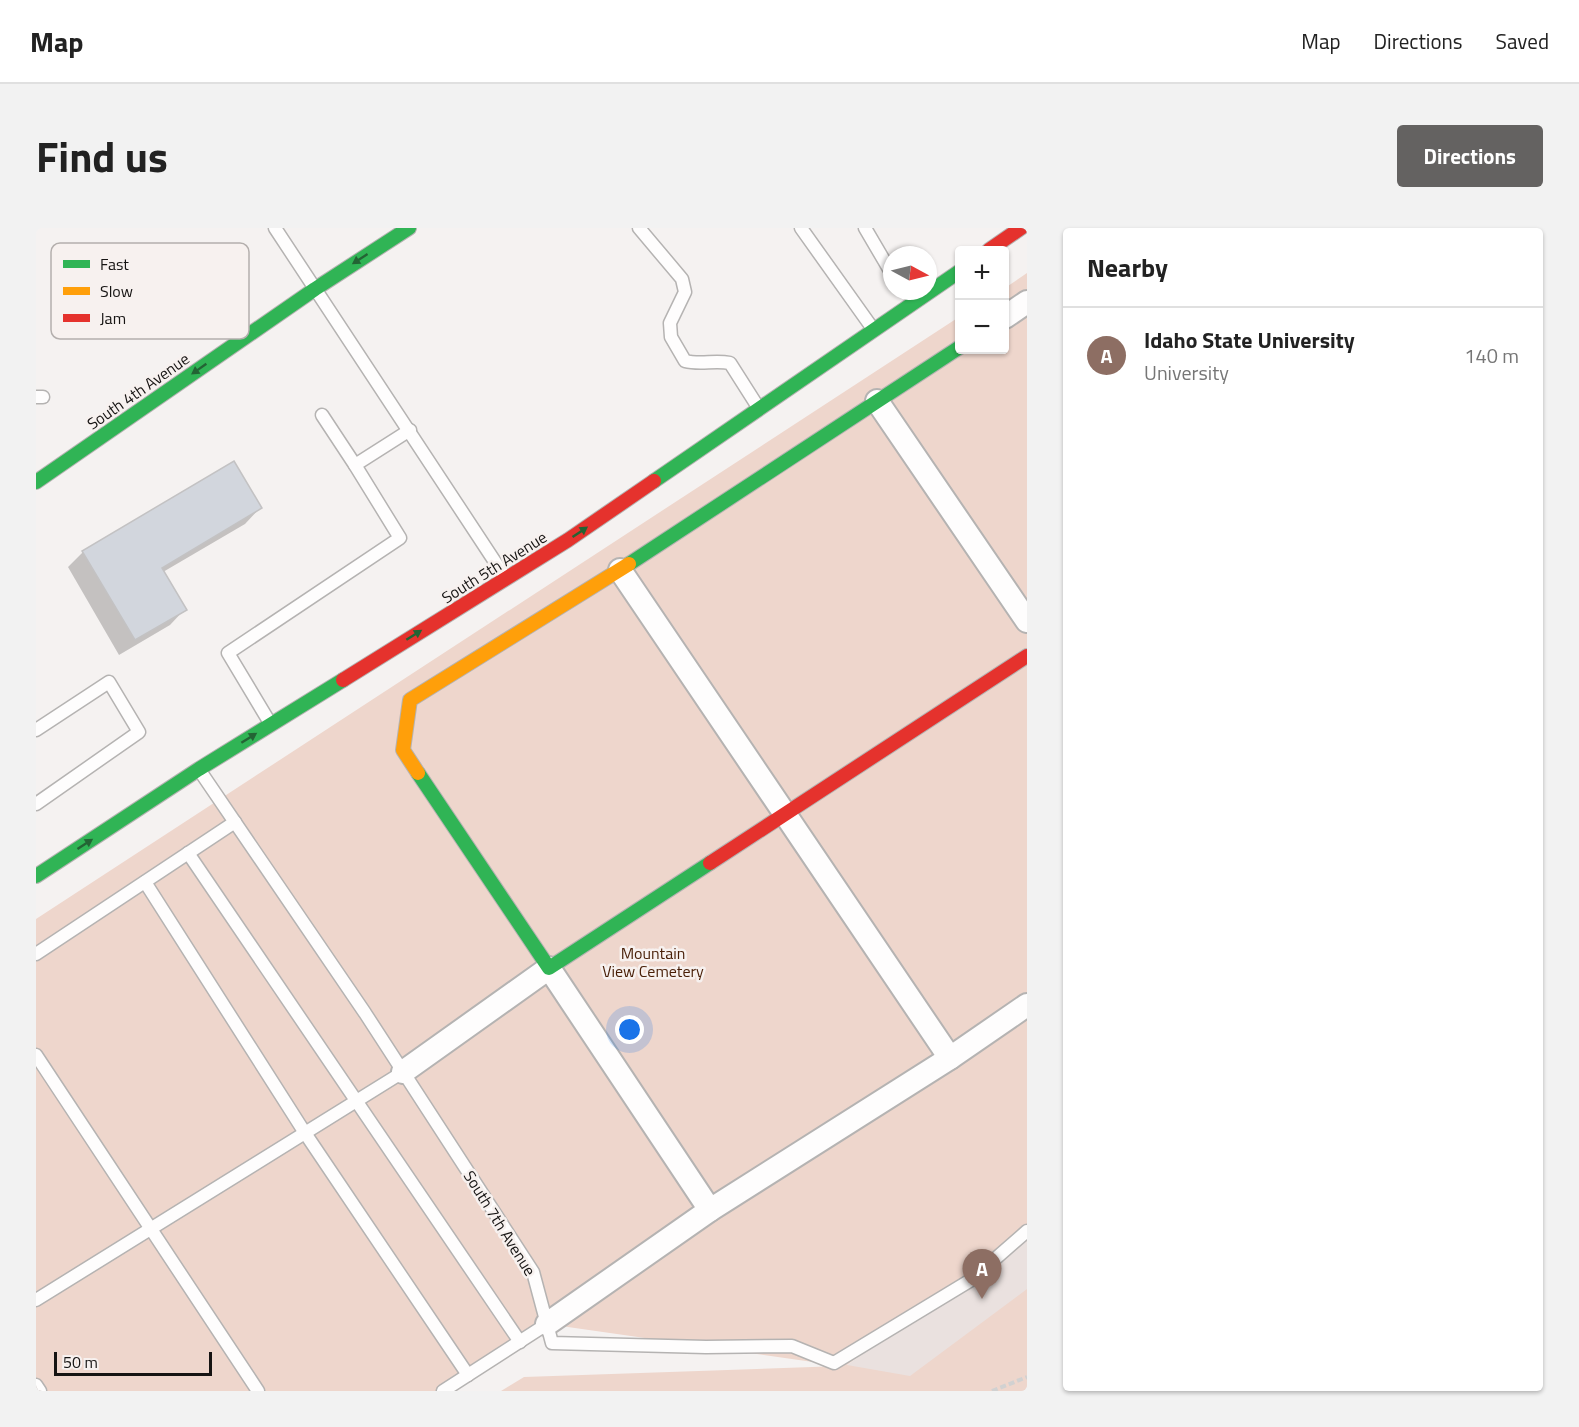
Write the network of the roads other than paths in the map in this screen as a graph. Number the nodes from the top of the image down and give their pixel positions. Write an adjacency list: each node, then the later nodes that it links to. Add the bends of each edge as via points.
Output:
1 (275, 228): 10 (lane)
2 (409, 228): 10 (main road, South 4th Avenue, one-way to 10)
3 (639, 228): 20 (lane, via 682,279 686,292 670,323 671,338 686,361 730,363)
4 (801, 228): 15 (lane)
5 (865, 228): 8 (lane)
6 (1022, 228): 7 (main road)
7 (995, 246)
8 (883, 259)
9 (955, 274): 13 (main road, South 5th Avenue)
10 (315, 288): 16 (main road, South 4th Avenue, one-way to 16); 22 (lane)
11 (907, 300): 13 (lane)
12 (1027, 302): 14 (street)
13 (910, 306): 15 (main road, South 5th Avenue)
14 (1009, 314)
15 (874, 330): 20 (main road, South 5th Avenue)
16 (249, 334)
17 (242, 339): 24 (main road, South 4th Avenue, one-way to 24)
18 (955, 349): 19 (main road)
19 (877, 401): 25 (main road); 27 (street)
20 (759, 409): 26 (main road, South 5th Avenue, one-way to 20)
21 (322, 415): 23 (lane)
22 (410, 430): 23 (lane); 26 (lane)
23 (355, 465): 29 (lane, via 400,538 228,653)
24 (36, 482)
25 (620, 570): 33 (street); 39 (main road, via 410,700 403,750)
26 (506, 578): 29 (main road, South 5th Avenue, one-way to 26)
27 (1027, 621)
28 (1027, 656): 33 (main road)
29 (271, 724): 31 (main road, South 5th Avenue, one-way to 29)
30 (36, 730): 32 (lane, via 109,682 139,732)
31 (199, 769): 34 (lane, South 7th Avenue); 36 (main road, South 5th Avenue, one-way to 31)
32 (36, 804)
33 (784, 813): 39 (main road); 42 (street)
34 (235, 822): 35 (lane); 43 (lane, South 7th Avenue)
35 (188, 853): 37 (lane); 44 (lane)
36 (36, 876)
37 (144, 882): 38 (lane); 45 (lane)
38 (36, 954)
39 (549, 968): 43 (street); 46 (street)
40 (1027, 1005): 42 (street)
41 (36, 1055): 47 (lane)
42 (950, 1058): 46 (street)
43 (403, 1072): 44 (lane); 50 (lane, South 7th Avenue, via 533,1272)
44 (357, 1101): 45 (lane); 51 (lane)
45 (305, 1133): 47 (lane); 52 (lane)
46 (710, 1210): 50 (street)
47 (151, 1229): 49 (lane); 55 (lane)
48 (1027, 1231): 50 (lane, South 7th Avenue, via 972,1280 834,1363 792,1346 552,1343)
49 (36, 1300)
50 (547, 1324): 51 (lane)
51 (520, 1341): 52 (lane)
52 (468, 1375): 56 (lane)
53 (36, 1385): 54 (lane)
54 (40, 1391)
55 (258, 1391)
56 (443, 1391)

